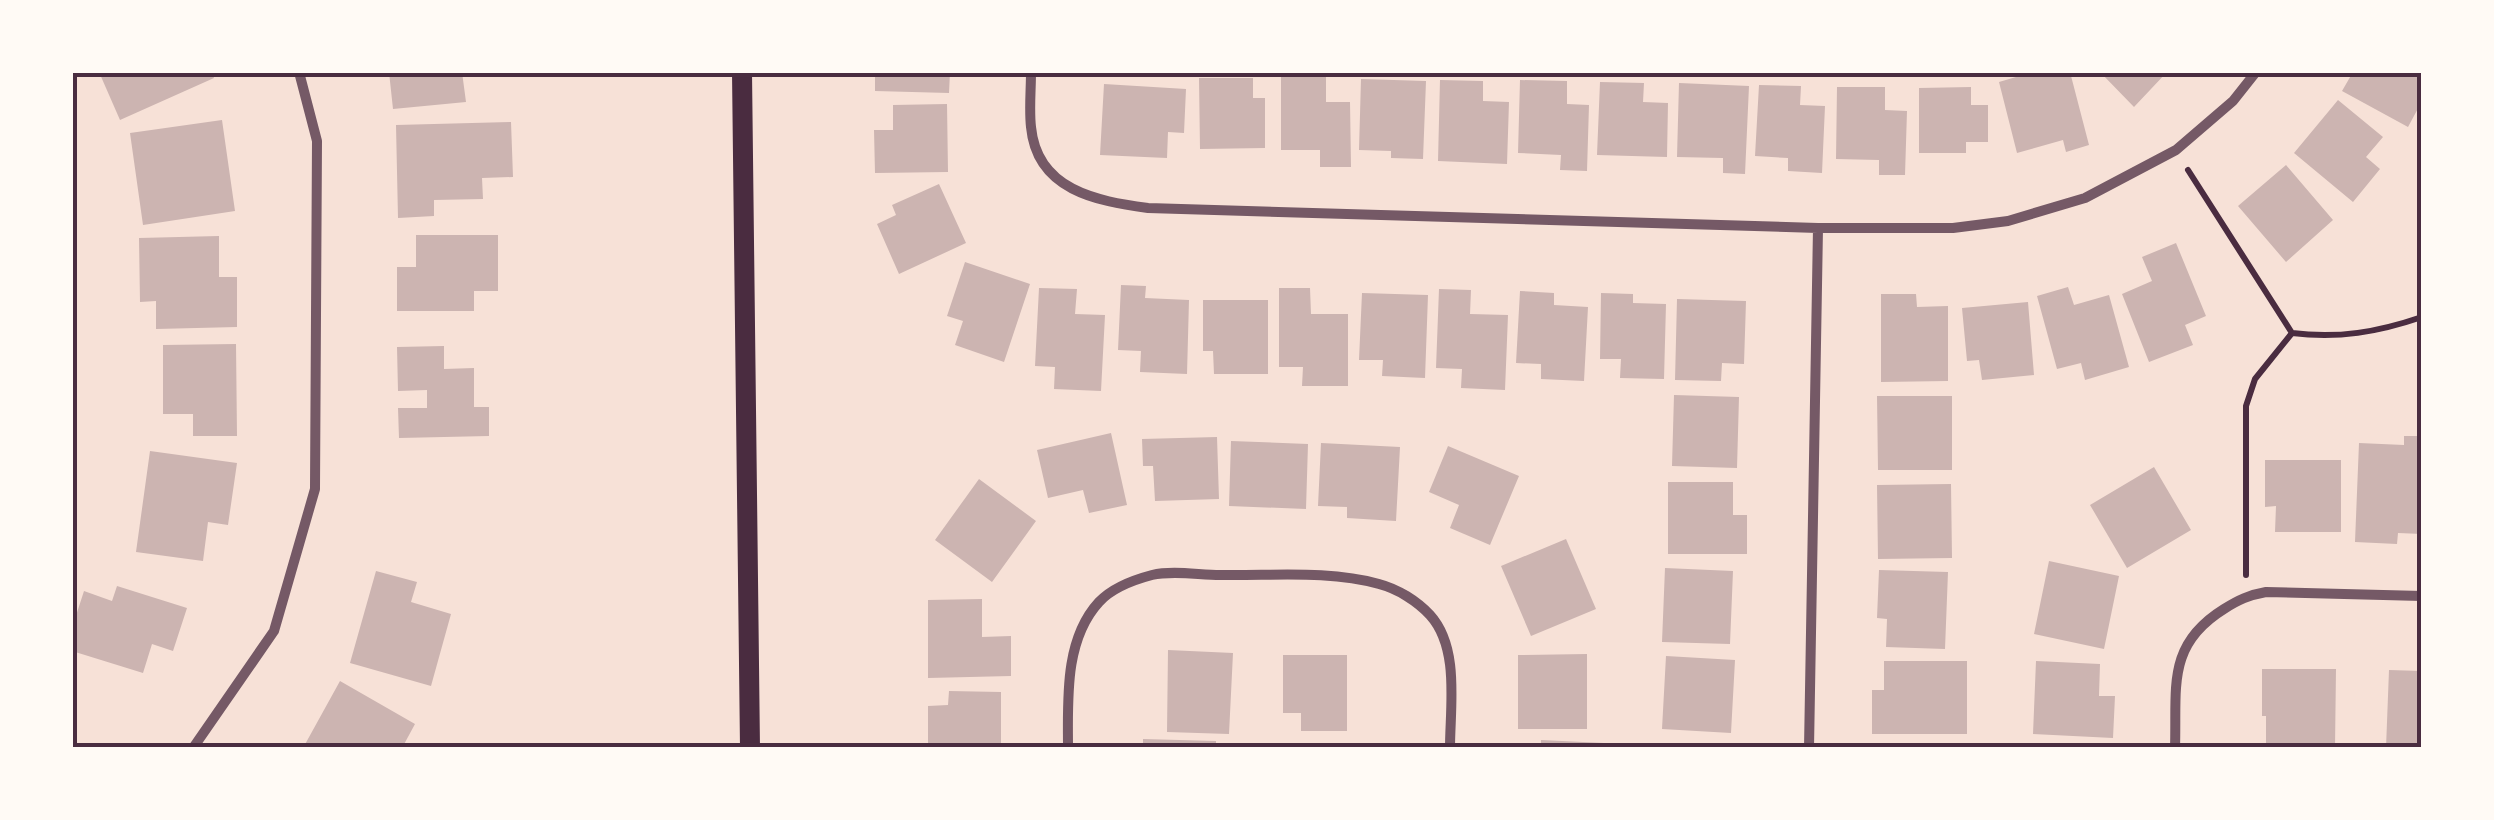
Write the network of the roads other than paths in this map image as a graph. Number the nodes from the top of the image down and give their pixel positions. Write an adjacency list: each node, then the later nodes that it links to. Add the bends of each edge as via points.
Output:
1 (299, 72): 7 (street, via 318,141 315,489 274,631)
2 (742, 72): 8 (main road)
3 (1032, 72): 5 (street, via 1030,129 1038,156 1074,192 1105,202)
4 (2256, 72): 5 (street, via 2176,150 2085,198 2008,221 1954,228)
5 (1818, 228): 11 (street)
6 (2422, 596): 12 (street, via 2266,592 2246,596 2200,624 2178,669)
7 (194, 748)
8 (750, 748)
9 (1068, 748): 10 (street, via 1068,678 1083,624 1124,584 1156,574 1349,577 1412,599 1444,639)
10 (1450, 748)
11 (1808, 748)
12 (2175, 748)

